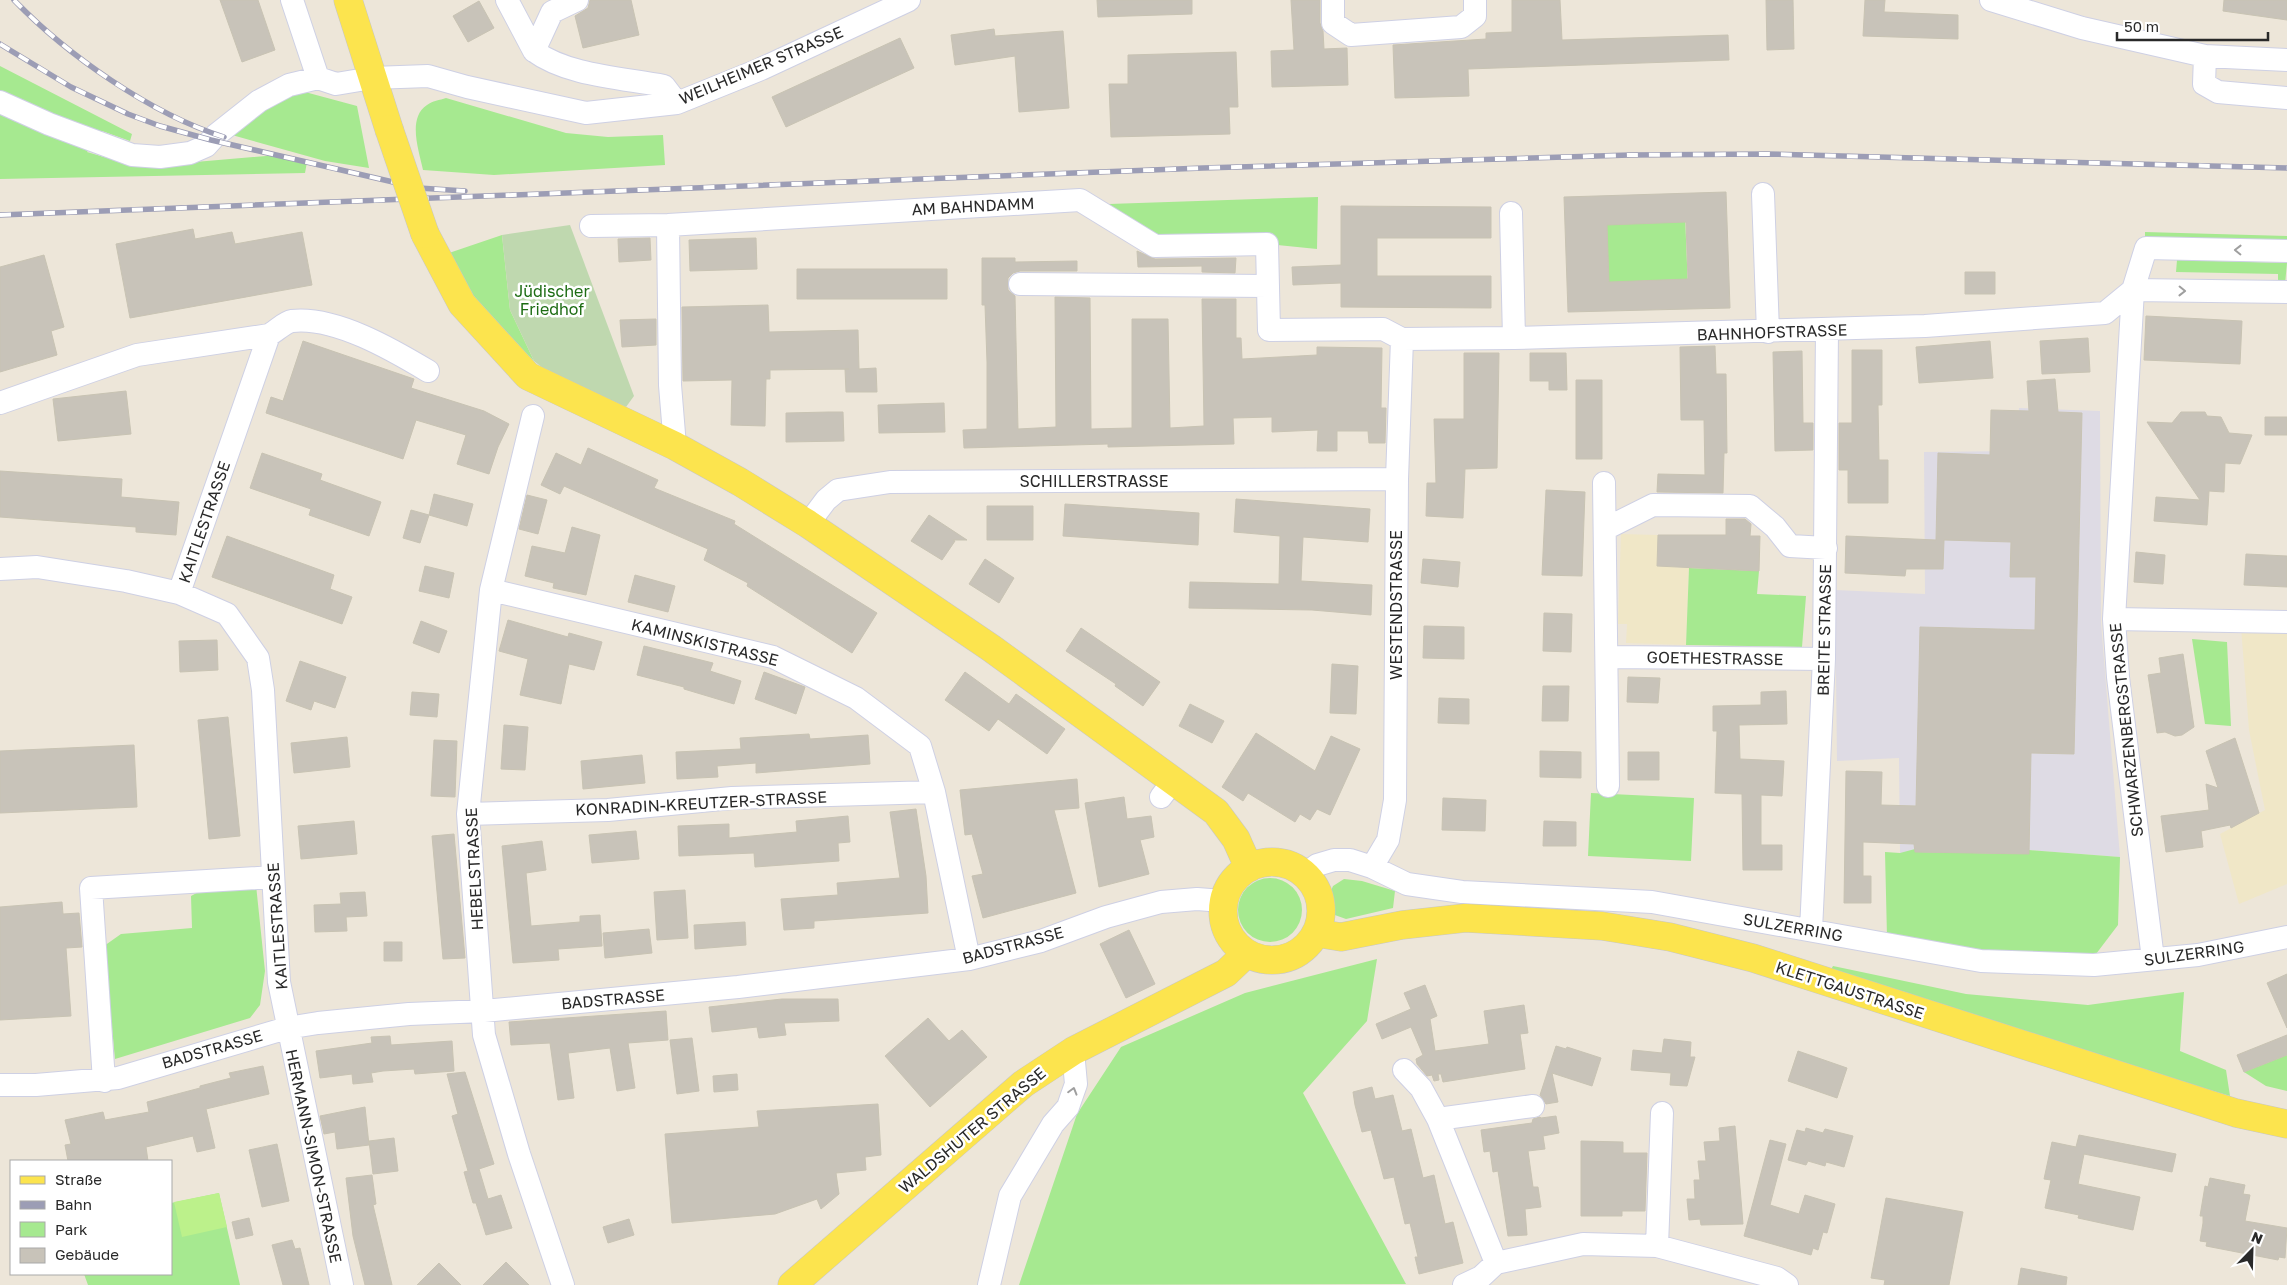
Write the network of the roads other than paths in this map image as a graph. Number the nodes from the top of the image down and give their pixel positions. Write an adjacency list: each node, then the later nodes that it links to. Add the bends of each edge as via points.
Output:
1 (292, 0): 12 (street)
2 (348, 0): 13 (main road)
3 (507, 0): 9 (street)
4 (577, 0): 9 (street, via 552,12)
5 (909, 0): 16 (street, WEILHEIMER STRASSE, via 761,69)
6 (1333, 0): 7 (street, via 1333,23 1351,35 1462,27 1475,16)
7 (1475, 0)
8 (1992, 0): 10 (street, via 2082,28)
9 (534, 52): 16 (street, via 569,68 664,86)
10 (2205, 56): 11 (street); 14 (street, via 2204,84 2218,92)
11 (2287, 60)
12 (318, 78): 13 (street, WEILHEIMER STRASSE, via 336,84); 15 (street, via 289,85 259,101 206,146 190,153 160,157 132,155 48,124)
13 (372, 78): 16 (street, WEILHEIMER STRASSE, via 428,76 586,113); 34 (main road, bridge, via 425,234 462,304 528,376)
14 (2287, 98)
15 (0, 102)
16 (677, 103)
17 (1763, 194): 27 (street)
18 (1511, 213): 29 (street)
19 (668, 224): 20 (street, AM BAHNDAMM); 23 (street, AM BAHNDAMM, via 1080,200 1154,246 1267,244); 34 (street, via 670,384)
20 (591, 226)
21 (2287, 251): 24 (street, one-way to 24, via 2146,248)
22 (1020, 284): 23 (street)
23 (1268, 286): 30 (street, via 1268,330 1383,329)
24 (2133, 290): 25 (street, one-way to 25); 26 (street, BAHNHOFSTRASSE, via 2105,314); 43 (street, SCHWARZENBERGSTRASSE)
25 (2287, 292)
26 (1827, 330): 27 (street, BAHNHOFSTRASSE); 39 (street, BREITE STRASSE)
27 (1768, 332): 29 (street, BAHNHOFSTRASSE)
28 (269, 335): 31 (street, via 290,321 318,322 382,344); 32 (street, via 137,355); 42 (street, KAITLESTRASSE)
29 (1514, 338): 30 (street, BAHNHOFSTRASSE)
30 (1402, 339): 35 (street, WESTENDSTRASSE)
31 (428, 371)
32 (0, 403)
33 (533, 416): 41 (street, HEBELSTRASSE)
34 (675, 446): 37 (main road)
35 (1397, 479): 37 (street, SCHILLERSTRASSE, via 890,482 838,490); 50 (street, WESTENDSTRASSE, via 1395,800 1388,840)
36 (1604, 483): 38 (street)
37 (808, 524): 51 (main road, via 990,648 1167,789 1216,812 1236,839)
38 (1604, 529): 39 (street, via 1653,505 1750,506 1775,527 1790,546); 45 (street)
39 (1826, 548): 46 (street, BREITE STRASSE)
40 (0, 569): 42 (street, via 37,568 126,581)
41 (491, 590): 48 (street, KAMINSKISTRASSE, via 773,657 856,698 920,746); 49 (street, HEBELSTRASSE)
42 (179, 593): 53 (street, KAITLESTRASSE, via 227,614 258,658 263,690)
43 (2114, 619): 44 (street); 60 (street, SCHWARZENBERGSTRASSE, via 2118,677)
44 (2287, 622)
45 (1607, 657): 46 (street, GOETHESTRASSE); 47 (street)
46 (1824, 659): 55 (street, BREITE STRASSE)
47 (1608, 786)
48 (934, 792): 49 (street, KONRADIN-KREUTZER-STRASSE, via 732,798 608,810); 59 (street, KAMINSKISTRASSE)
49 (468, 814): 61 (street, HEBELSTRASSE)
50 (1372, 867): 52 (street, SULZERRING, via 1350,860 1334,860 1317,865); 55 (street, SULZERRING, via 1407,884 1462,892 1652,902)
51 (1250, 868): 52 (main road, via 1279,862); 54 (main road, via 1234,879)
52 (1306, 874): 56 (main road, via 1319,898 1320,918)
53 (273, 877): 62 (street, KAITLESTRASSE, via 279,982); 65 (street, via 91,888)
54 (1224, 901): 58 (main road, via 1226,928); 59 (street, BADSTRASSE, via 1161,902 1040,941)
55 (1811, 930): 60 (street, SULZERRING, via 1981,961 2094,966)
56 (1316, 933): 58 (main road, via 1303,950 1287,959 1268,961); 70 (main road, KLETTGAUSTRASSE, via 1341,937 1402,925 1465,918 1602,926 1670,937 1753,958 2111,1074)
57 (2287, 937): 60 (street, SULZERRING, via 2198,955)
58 (1246, 954): 63 (main road, WALDSHUTER STRASSE, via 1226,973)
59 (969, 959): 61 (street, BADSTRASSE, via 738,987)
60 (2153, 959)
61 (484, 1011): 62 (street, BADSTRASSE, via 409,1014); 74 (street, HEBELSTRASSE, via 484,1035)
62 (287, 1028): 65 (street, BADSTRASSE); 73 (street, HERMANN-SIMON-STRASSE)
63 (1073, 1051): 75 (main road, WALDSHUTER STRASSE, via 1023,1084); 76 (street, one-way to 63, via 1010,1196 1053,1124 1068,1108 1076,1084)
64 (1404, 1070): 69 (street, via 1421,1088)
65 (104, 1080): 66 (street, BADSTRASSE)
66 (0, 1085)
67 (1533, 1106): 69 (street)
68 (1662, 1113): 71 (street)
69 (1438, 1119): 72 (street)
70 (2283, 1125)
71 (1657, 1246): 72 (street, via 1583,1244); 78 (street, via 1777,1278)
72 (1496, 1264): 77 (street, via 1481,1277)
73 (342, 1285)
74 (563, 1285)
75 (792, 1285)
76 (989, 1285)
77 (1464, 1285)
78 (1787, 1285)

